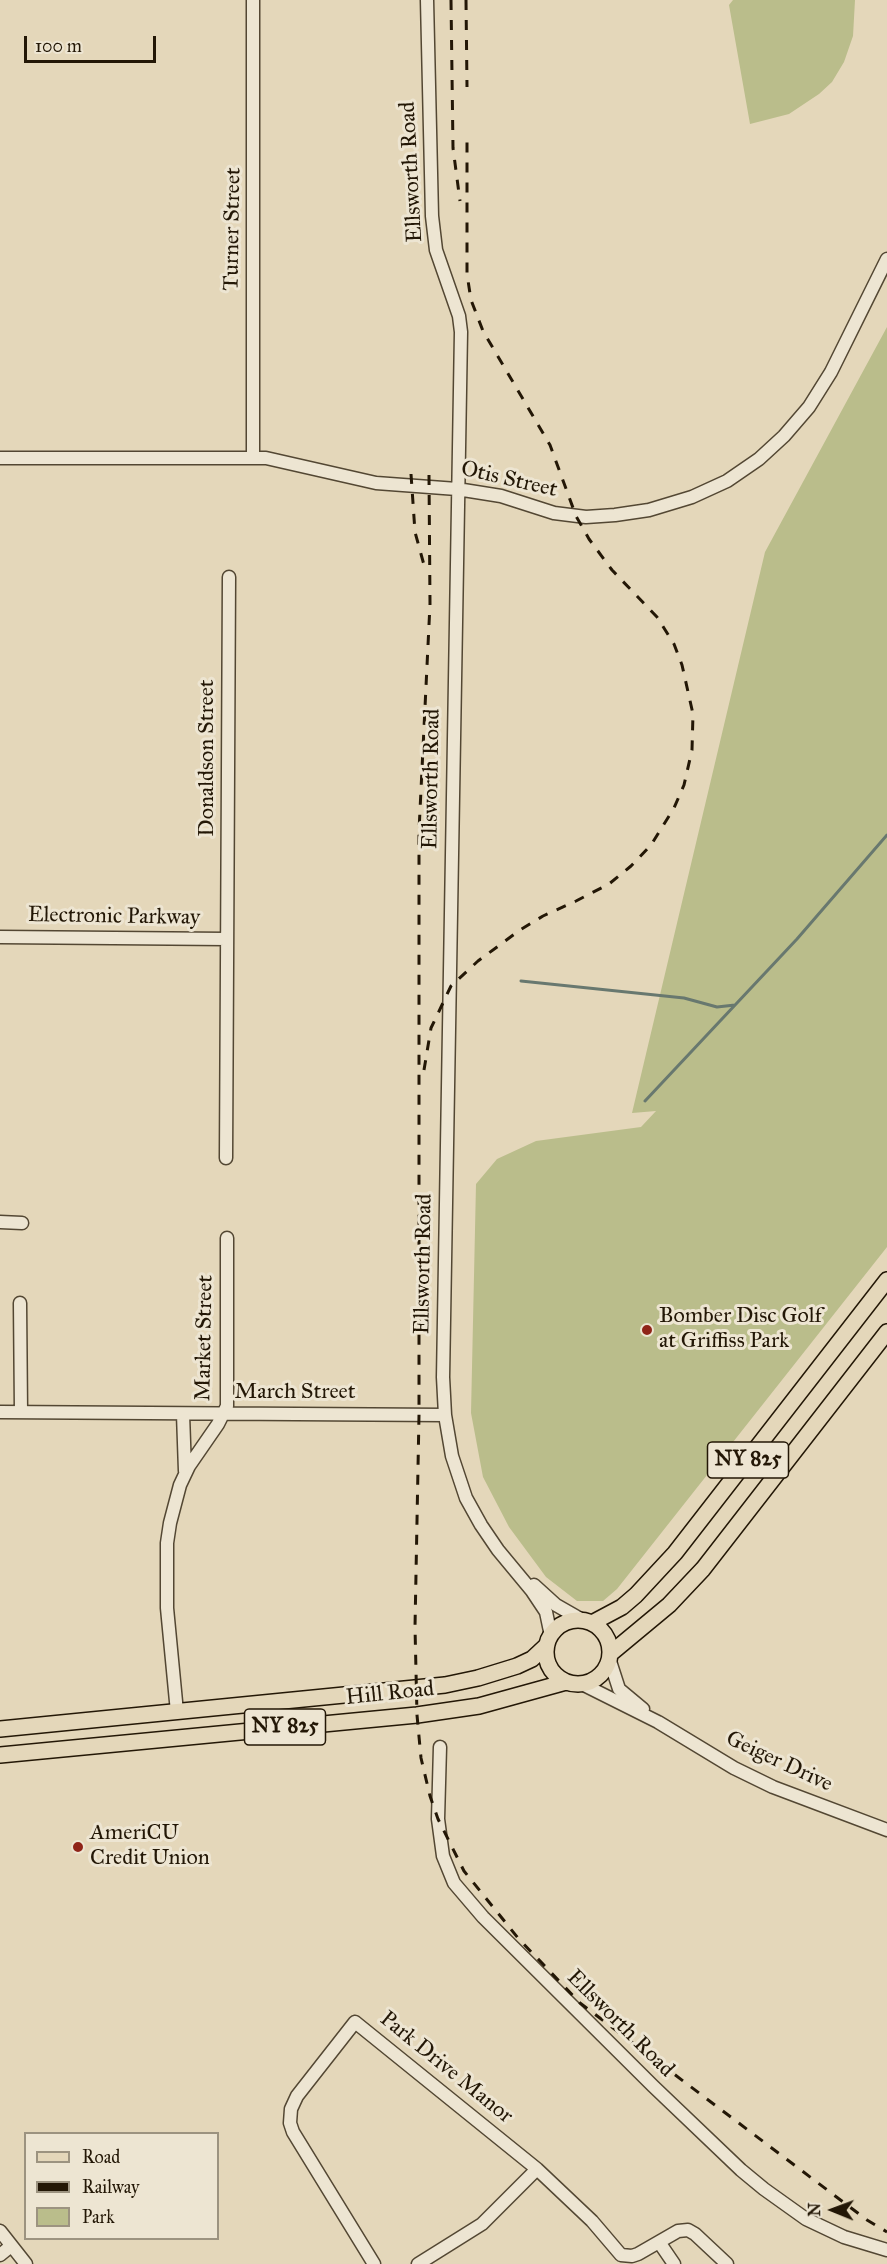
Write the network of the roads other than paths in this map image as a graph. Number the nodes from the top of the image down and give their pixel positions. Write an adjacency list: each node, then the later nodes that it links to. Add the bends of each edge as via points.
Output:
1 (253, 0): 5 (street, Turner Street)
2 (427, 0): 6 (street, Ellsworth Road, via 432,216 436,250 461,332)
3 (887, 259): 6 (street, Otis Street, via 814,400 776,444 727,481 649,510 586,517)
4 (0, 458): 5 (street, Otis Street)
5 (253, 458): 6 (street, Otis Street, via 283,460 376,483)
6 (457, 489): 21 (street, Ellsworth Road)
7 (230, 577): 9 (street, Donaldson Street)
8 (0, 937): 9 (street, Electronic Parkway)
9 (227, 939): 10 (street)
10 (226, 1158)
11 (0, 1222): 12 (street)
12 (22, 1223)
13 (227, 1238): 20 (street, Market Street, via 228,1398)
14 (887, 1280): 24 (main road, NY 825, via 675,1553 636,1595)
15 (20, 1303): 18 (street)
16 (887, 1332): 26 (main road, NY 825, via 703,1569 669,1605)
17 (0, 1412): 18 (street, March Street)
18 (21, 1412): 19 (street, March Street)
19 (183, 1414): 20 (street, March Street); 22 (street)
20 (224, 1414): 21 (street, March Street); 22 (street, Market Street)
21 (445, 1415): 23 (street, Ellsworth Road, via 460,1482)
22 (185, 1475): 28 (street, Market Street, via 170,1523 166,1562)
23 (498, 1550): 24 (street, Ellsworth Road, via 556,1605); 25 (street, Ellsworth Road, via 546,1612)
24 (588, 1622): 25 (main road, NY 825, via 565,1623); 26 (main road, via 606,1636)
25 (549, 1641): 27 (main road, via 548,1663 559,1677); 28 (main road, Hill Road / NY 825, via 532,1659 518,1666 445,1685)
26 (610, 1656): 27 (main road, NY 825, via 600,1676); 29 (street, Geiger Drive, via 619,1689)
27 (574, 1683): 29 (street, Geiger Drive); 32 (main road, Hill Road / NY 825, via 479,1706 428,1713)
28 (177, 1712): 30 (main road, Hill Road / NY 825)
29 (658, 1722): 33 (street, Geiger Drive, via 773,1787)
30 (0, 1729)
31 (440, 1747): 38 (street, Ellsworth Road, via 438,1819 443,1856 454,1883 483,1917 756,2183 806,2219 844,2237)
32 (0, 1755)
33 (887, 1830)
34 (537, 2169): 36 (street, via 592,2221 621,2255 638,2254); 41 (street, Park Drive Manor, via 355,2022 297,2096 290,2123); 42 (street, via 482,2224)
35 (0, 2231): 37 (street)
36 (659, 2242): 43 (street); 44 (street, via 688,2230)
37 (11, 2246): 39 (street); 40 (street)
38 (887, 2250)
39 (0, 2255)
40 (26, 2264)
41 (374, 2264)
42 (418, 2264)
43 (674, 2264)
44 (727, 2264)

